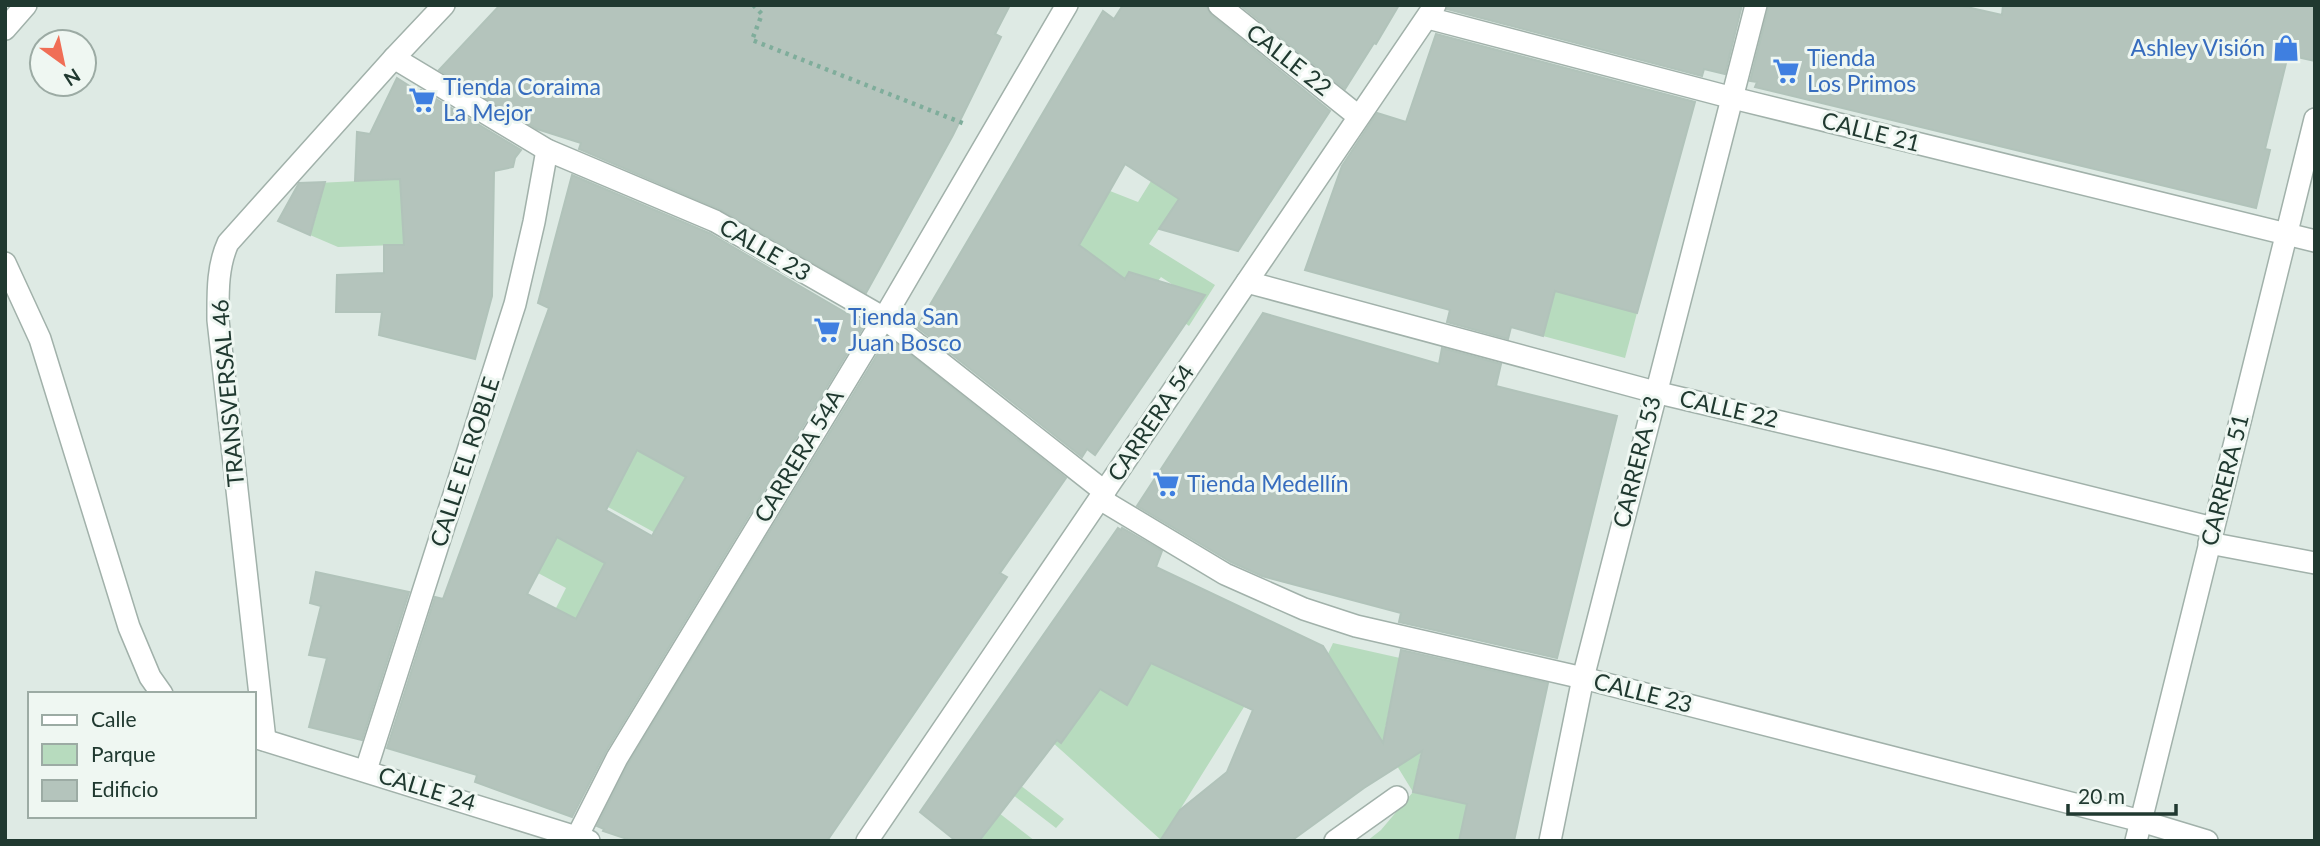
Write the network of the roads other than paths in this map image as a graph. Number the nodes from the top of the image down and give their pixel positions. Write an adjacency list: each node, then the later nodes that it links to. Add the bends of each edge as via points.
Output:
1 (26, 5): 7 (street)
2 (444, 5): 8 (street, TRANSVERSAL 46)
3 (1067, 5): 17 (street, CARRERA 54A)
4 (1219, 5): 10 (street, CALLE 22)
5 (1756, 5): 9 (street, CARRERA 53)
6 (1432, 11): 9 (street, CALLE 21); 10 (street, CARRERA 54)
7 (5, 29)
8 (394, 58): 12 (street, CALLE 23); 24 (street, TRANSVERSAL 46, via 228,243 220,264 218,320)
9 (1733, 98): 13 (street, CALLE 21); 18 (street, CARRERA 53)
10 (1358, 116): 16 (street, CARRERA 54)
11 (2315, 119): 13 (street, CARRERA 51)
12 (547, 150): 17 (street, CALLE 23, via 715,221); 27 (street, CALLE EL ROBLE, via 515,304)
13 (2287, 234): 14 (street, CALLE 21); 20 (street, CARRERA 51)
14 (2315, 241)
15 (5, 263): 23 (street, via 40,339 129,627)
16 (1247, 282): 18 (street, CALLE 22); 19 (street, CARRERA 54)
17 (884, 318): 19 (street, CALLE 23); 30 (street, CARRERA 54A, via 638,723)
18 (1655, 392): 20 (street, CALLE 22, via 1941,460); 22 (street, CARRERA 53)
19 (1102, 496): 22 (street, CALLE 23, via 1224,574 1304,609 1424,643); 31 (street, CARRERA 54)
20 (2211, 536): 21 (street, CALLE 22); 29 (street, CARRERA 51)
21 (2315, 563)
22 (1583, 678): 29 (street, CALLE 23); 33 (street, CARRERA 53)
23 (161, 692)
24 (254, 692)
25 (256, 707): 26 (street, TRANSVERSAL 46)
26 (259, 738): 27 (street, CALLE 24)
27 (366, 770): 30 (street, CALLE 24)
28 (1397, 797): 32 (street)
29 (2139, 831): 34 (street, CALLE 23)
30 (583, 839)
31 (867, 841)
32 (1335, 841)
33 (1550, 841)
34 (2207, 841)

